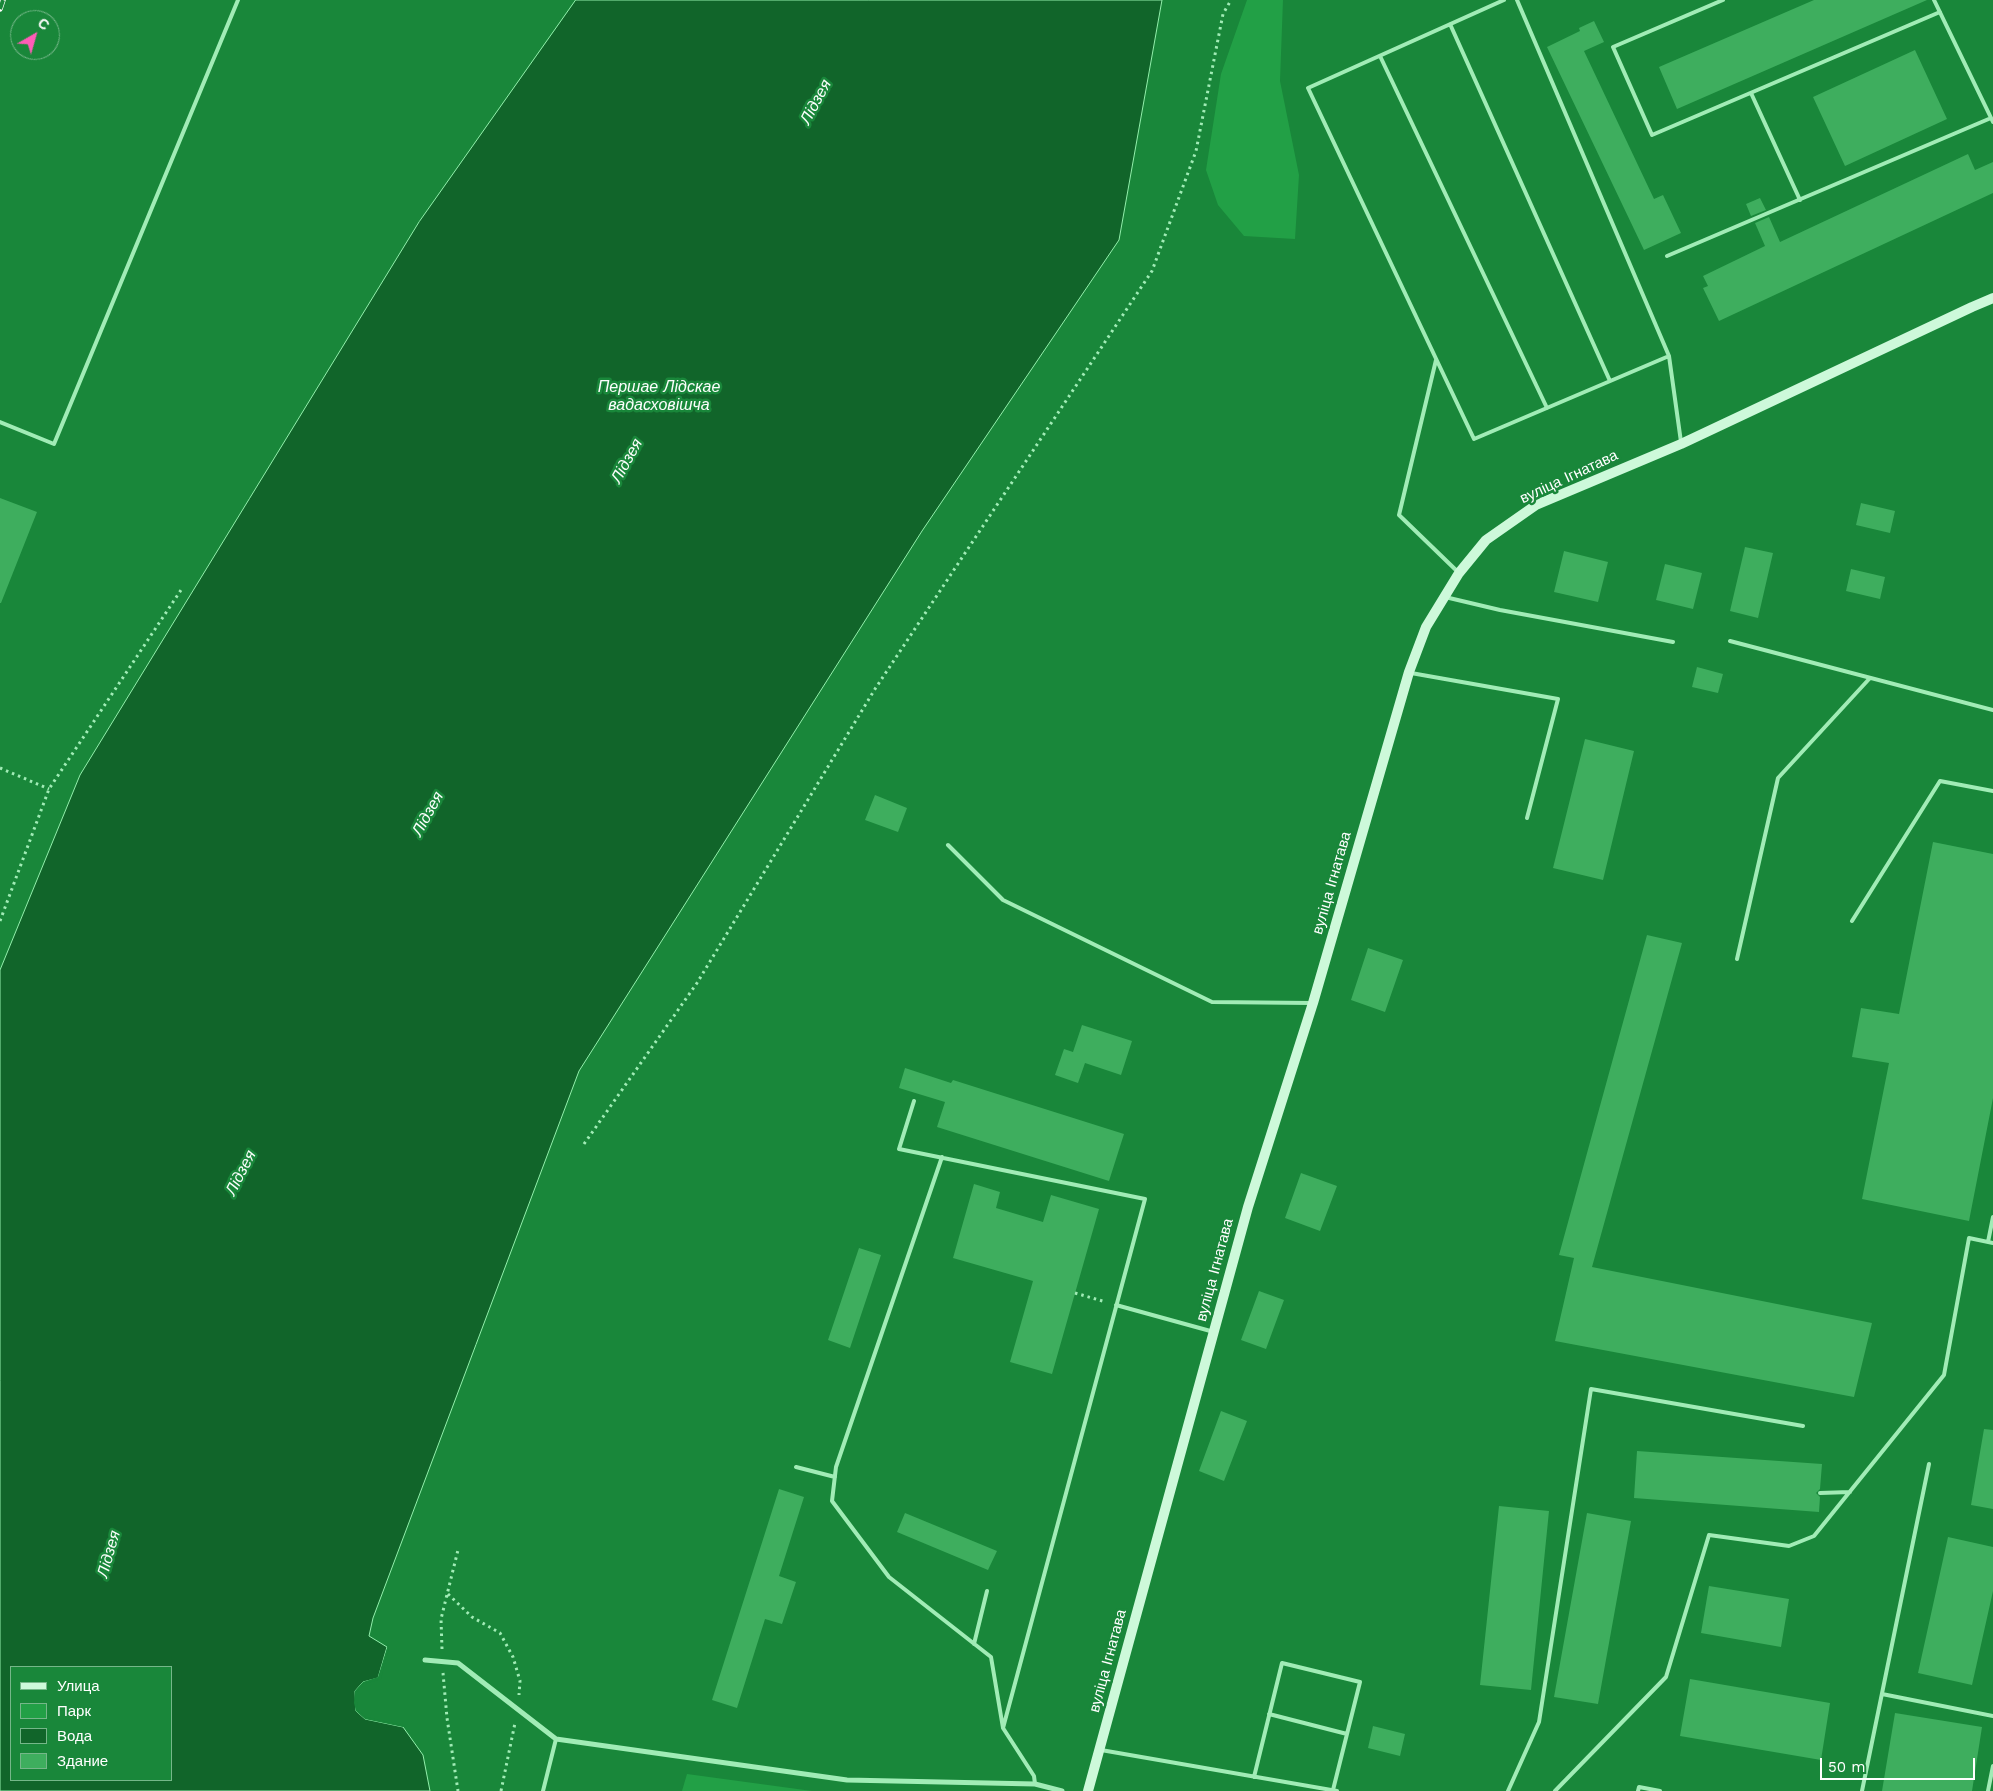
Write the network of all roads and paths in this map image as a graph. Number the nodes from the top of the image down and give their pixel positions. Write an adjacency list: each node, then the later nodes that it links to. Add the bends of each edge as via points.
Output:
1 (238, 0): 19 (lane, via 54,444)
2 (1231, 0): 39 (path, via 1223,14 1196,151 1152,271 875,689 697,984)
3 (1504, 0): 8 (lane)
4 (1517, 0): 15 (lane)
5 (1723, 0): 10 (lane, via 1614,47 1652,135)
6 (1934, 0): 7 (lane)
7 (1940, 12): 10 (lane); 11 (lane)
8 (1450, 24): 9 (lane); 17 (lane)
9 (1380, 56): 16 (lane, via 1308,88); 18 (lane)
10 (1751, 93): 12 (lane)
11 (1992, 120): 12 (lane)
12 (1800, 200): 13 (lane)
13 (1668, 256)
14 (1993, 298): 20 (street, вуліца Ігнатава)
15 (1669, 356): 17 (lane); 20 (lane)
16 (1436, 359): 18 (lane, via 1474,439); 21 (lane, via 1399,515)
17 (1610, 381): 18 (lane)
18 (1547, 408)
19 (0, 422)
20 (1681, 444): 21 (street, вуліца Ігнатава, via 1536,505 1486,540)
21 (1459, 573): 23 (street, вуліца Ігнатава)
22 (183, 587): 30 (path)
23 (1443, 596): 25 (lane, via 1500,610); 26 (street, вуліца Ігнатава)
24 (1730, 641): 27 (lane)
25 (1672, 642)
26 (1409, 672): 32 (lane, via 1558,699); 37 (street, вуліца Ігнатава)
27 (1870, 678): 28 (lane); 36 (lane, via 1778,778)
28 (1993, 710)
29 (0, 768): 30 (path)
30 (50, 789): 34 (path)
31 (1993, 791): 35 (lane, via 1940,782)
32 (1526, 818)
33 (948, 845): 37 (lane, via 1003,900 1212,1002)
34 (0, 921)
35 (1852, 921)
36 (1737, 960)
37 (1313, 1003): 45 (street, вуліца Ігнатава, via 1248,1207)
38 (914, 1101): 40 (lane, via 899,1149)
39 (584, 1144)
40 (942, 1157): 44 (lane, via 1145,1199); 49 (lane)
41 (1993, 1217): 42 (lane)
42 (1991, 1243): 50 (lane, via 1969,1238 1944,1375)
43 (1075, 1293): 44 (path)
44 (1116, 1304): 45 (lane); 58 (lane)
45 (1214, 1332): 61 (street, вуліца Ігнатава)
46 (1803, 1426): 70 (lane, via 1591,1389 1539,1722)
47 (1929, 1464): 55 (lane)
48 (796, 1467): 49 (lane)
49 (835, 1477): 53 (lane, via 832,1501 889,1578)
50 (1850, 1492): 51 (lane); 71 (lane, via 1814,1536 1789,1546 1710,1535 1666,1677)
51 (1820, 1493)
52 (987, 1591): 53 (lane)
53 (974, 1644): 58 (lane, via 991,1657)
54 (425, 1660): 60 (street, via 458,1663)
55 (1882, 1694): 57 (lane); 74 (lane)
56 (1270, 1714): 59 (lane); 59 (lane, via 1282,1662 1360,1682); 63 (lane)
57 (1993, 1716)
58 (1003, 1728): 64 (lane, via 1034,1776)
59 (1347, 1734): 65 (lane)
60 (556, 1739): 64 (street, via 847,1780); 66 (lane)
61 (1099, 1750): 63 (lane); 68 (street, вуліца Ігнатава)
62 (1993, 1766): 75 (lane)
63 (1254, 1777): 65 (lane)
64 (1035, 1784): 67 (street)
65 (1333, 1790): 69 (lane)
66 (544, 1791)
67 (1062, 1791)
68 (1088, 1791)
69 (1337, 1791)
70 (1508, 1791)
71 (1555, 1791)
72 (1638, 1791): 73 (lane, via 1639,1787)
73 (1660, 1791)
74 (1862, 1791)
75 (1988, 1791)

